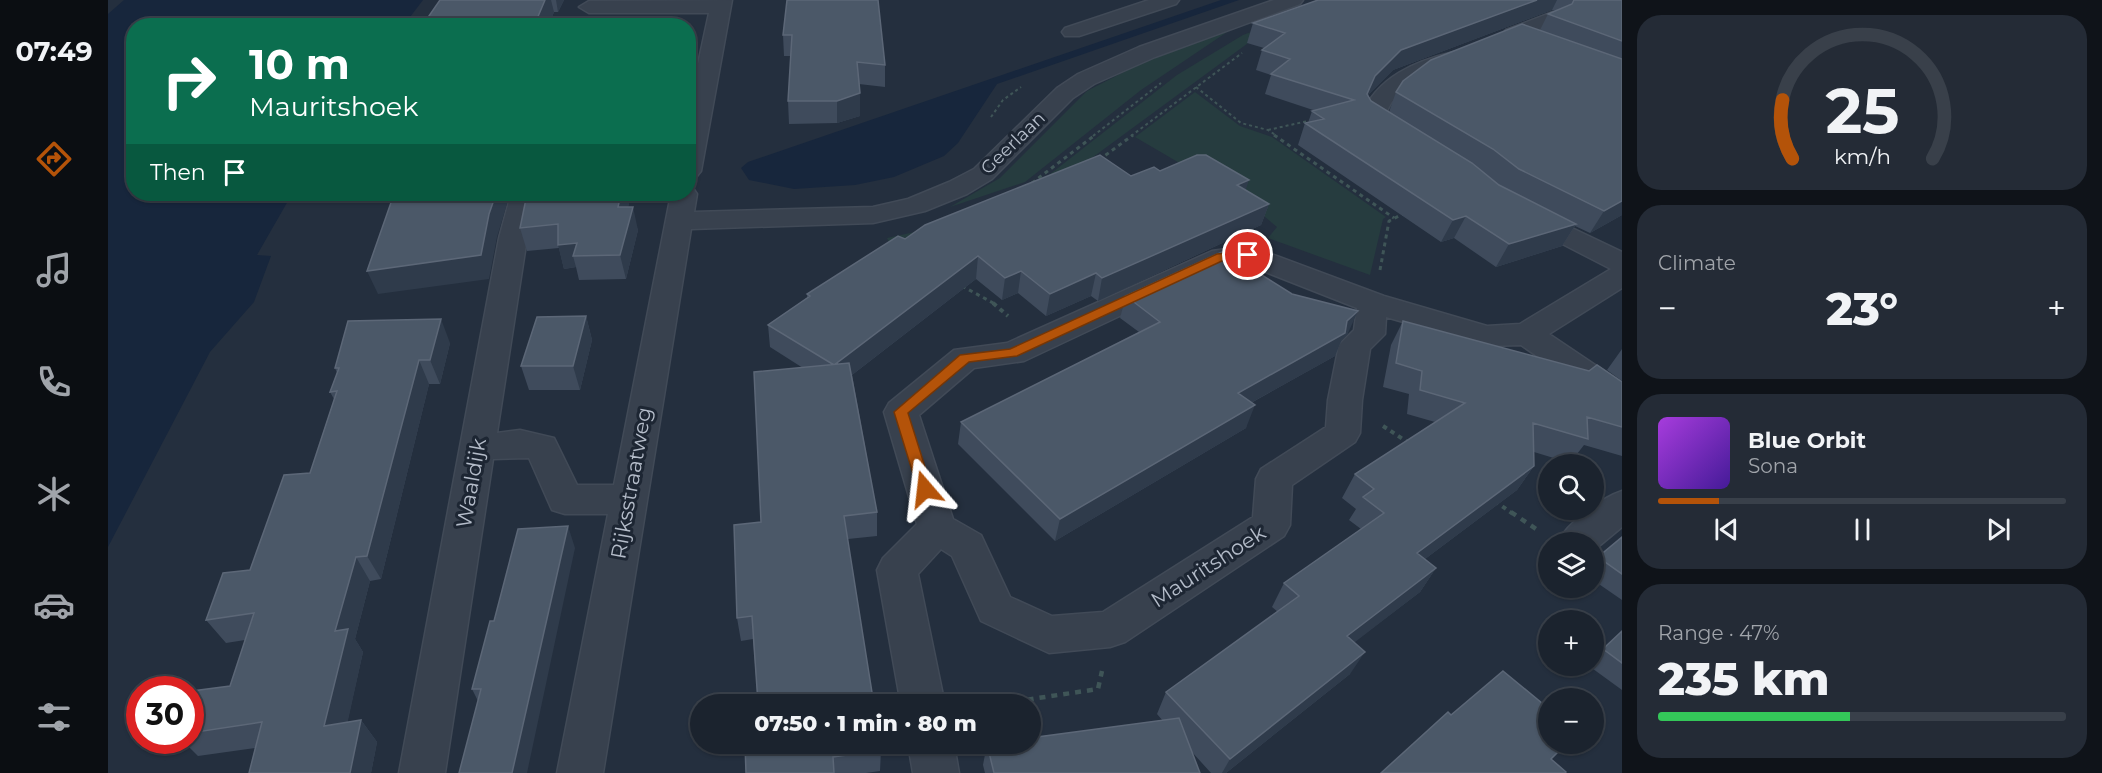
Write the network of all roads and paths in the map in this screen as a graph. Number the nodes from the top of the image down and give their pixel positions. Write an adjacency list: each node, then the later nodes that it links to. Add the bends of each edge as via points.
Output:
1 (1168, 0): 7 (street)
2 (1293, 0): 19 (street, Geerlaan, via 1147,52 1086,79 1065,93 983,174 916,205 873,215 835,218)
3 (592, 3): 4 (street); 5 (street)
4 (721, 3): 13 (street)
5 (585, 18)
6 (1553, 18): 8 (street)
7 (1072, 32)
8 (1495, 41): 9 (street); 12 (street, via 1403,77 1377,102)
9 (1546, 46)
10 (1244, 52): 11 (path)
11 (1196, 87): 14 (path, via 1241,123); 16 (path)
12 (1375, 110): 14 (path, via 1345,112); 15 (street, via 1373,116)
13 (696, 130)
14 (1268, 130): 21 (path)
15 (1423, 147)
16 (1095, 162)
17 (522, 201): 31 (street, Waaldijk)
18 (1507, 204): 22 (street)
19 (681, 207): 33 (street, Rijksstraatweg)
20 (1414, 208): 21 (path)
21 (1394, 218): 25 (path, via 1389,221)
22 (1622, 263)
23 (1622, 275): 26 (street)
24 (958, 284): 27 (path, via 989,299)
25 (1373, 303): 26 (street, via 1487,336); 27 (street, via 1248,255 1222,257); 29 (street, Mauritshoek, via 1369,334 1355,345)
26 (1527, 334): 28 (street)
27 (1038, 341): 35 (street, via 1012,353 965,358 901,412)
28 (1622, 399)
29 (1345, 400): 30 (path); 38 (street, Mauritshoek, via 1343,433 1274,479 1271,525)
30 (1413, 446)
31 (477, 448): 33 (street, via 520,443 542,447 566,500); 42 (street, Waaldijk)
32 (1490, 498): 36 (path)
33 (628, 499): 43 (street, Rijksstraatweg)
34 (1622, 506): 37 (street)
35 (937, 528): 38 (street, Mauritshoek, via 967,546 995,609 1049,635); 39 (street, via 897,570)
36 (1548, 532)
37 (1576, 532)
38 (1110, 629): 40 (path, via 1098,689)
39 (921, 694)
40 (1041, 698)
41 (933, 754): 44 (street)
42 (422, 773)
43 (580, 773)
44 (936, 773)

